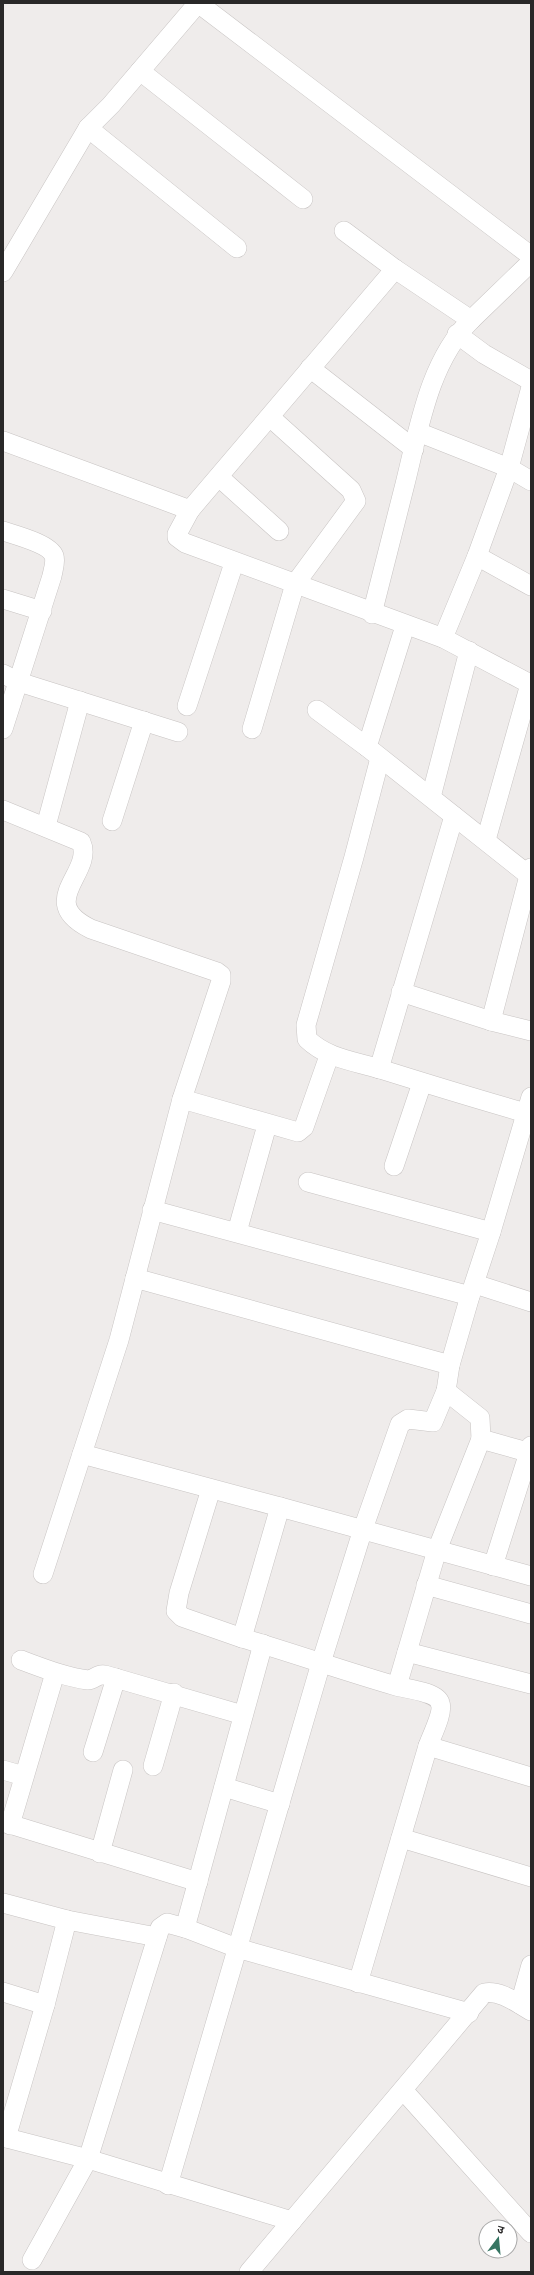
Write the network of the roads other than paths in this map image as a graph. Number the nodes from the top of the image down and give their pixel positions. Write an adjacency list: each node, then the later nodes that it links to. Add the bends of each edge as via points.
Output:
1 (198, 3): 2 (street); 7 (street)
2 (140, 71): 3 (street); 4 (street)
3 (88, 128): 6 (street); 10 (street)
4 (303, 200)
5 (344, 231): 9 (street)
6 (237, 248)
7 (531, 256)
8 (531, 262): 11 (street)
9 (395, 269): 11 (street); 13 (street)
10 (3, 272)
11 (471, 320): 12 (street)
12 (457, 334): 14 (street, via 484,354); 18 (street, via 435,376)
13 (310, 368): 16 (street); 18 (street)
14 (531, 381)
15 (531, 387): 19 (street)
16 (270, 417): 20 (street); 27 (street, via 356,497 352,508)
17 (3, 441): 22 (street)
18 (416, 441): 19 (street); 31 (street)
19 (509, 468): 21 (street); 25 (street)
20 (219, 477): 22 (street); 24 (street)
21 (531, 481)
22 (190, 510): 26 (street, via 181,525 178,537 185,543)
23 (3, 531): 30 (street, via 41,545 50,550 54,557 52,576)
24 (279, 531)
25 (477, 556): 28 (street); 33 (street)
26 (234, 563): 27 (street); 38 (street)
27 (295, 584): 31 (street); 41 (street)
28 (531, 586)
29 (3, 599): 30 (street)
30 (42, 611): 35 (street)
31 (372, 614): 32 (street)
32 (405, 626): 33 (street); 44 (street)
33 (443, 638): 34 (street)
34 (470, 651): 36 (street); 45 (street)
35 (11, 678): 37 (street); 42 (street)
36 (530, 684): 50 (street)
37 (80, 701): 40 (street); 49 (street)
38 (187, 706)
39 (317, 710): 44 (street)
40 (144, 721): 43 (street); 48 (street)
41 (252, 729)
42 (3, 730)
43 (178, 732)
44 (373, 752): 45 (street); 55 (street, via 352,865 306,1025 307,1039)
45 (431, 797): 47 (street)
46 (3, 810): 49 (street)
47 (454, 816): 50 (street); 52 (street)
48 (112, 821)
49 (46, 826): 58 (street, via 75,838 83,846 66,901 68,910 76,922 221,975)
50 (486, 840): 51 (street)
51 (530, 874): 53 (street)
52 (401, 992): 53 (street); 56 (street)
53 (491, 1021): 54 (street)
54 (531, 1031)
55 (329, 1056): 56 (street); 60 (street, via 302,1130 293,1132)
56 (379, 1069): 57 (street)
57 (422, 1083): 59 (street); 61 (street)
58 (182, 1099): 60 (street); 63 (street)
59 (529, 1105): 65 (street)
60 (267, 1125): 64 (street)
61 (394, 1166)
62 (308, 1182): 65 (street)
63 (152, 1210): 64 (street); 66 (street)
64 (237, 1232): 67 (street)
65 (491, 1232): 67 (street)
66 (135, 1278): 69 (street); 73 (street, via 119,1340)
67 (472, 1290): 68 (street); 69 (street)
68 (531, 1302)
69 (450, 1365): 70 (street)
70 (446, 1391): 71 (street, via 480,1418); 76 (street, via 433,1422 408,1419 400,1424)
71 (481, 1439): 72 (street); 77 (street)
72 (530, 1450): 78 (street)
73 (82, 1454): 74 (street); 79 (street)
74 (211, 1489): 75 (street); 83 (street, via 179,1593 176,1611 182,1617)
75 (280, 1507): 76 (street); 83 (street)
76 (363, 1529): 77 (street); 87 (street)
77 (437, 1550): 78 (street); 81 (street)
78 (493, 1566): 80 (street)
79 (43, 1574)
80 (531, 1576)
81 (426, 1585): 82 (street); 85 (street)
82 (531, 1614)
83 (242, 1638): 84 (street)
84 (263, 1644): 87 (street); 93 (street)
85 (407, 1652): 90 (street); 91 (street)
86 (21, 1660): 88 (street)
87 (321, 1663): 91 (street); 102 (street)
88 (55, 1673): 89 (street, via 88,1680 102,1674); 99 (street)
89 (116, 1678): 92 (street); 95 (street)
90 (531, 1684)
91 (396, 1686): 94 (street, via 431,1694 441,1703 440,1714)
92 (174, 1693): 93 (street); 96 (street)
93 (243, 1714): 101 (street)
94 (428, 1746): 100 (street); 104 (street)
95 (93, 1752)
96 (153, 1766)
97 (3, 1770): 99 (street)
98 (123, 1770): 105 (street)
99 (24, 1776): 103 (street)
100 (531, 1777)
101 (224, 1787): 102 (street); 107 (street)
102 (280, 1804): 112 (street)
103 (6, 1824): 105 (street)
104 (401, 1838): 106 (street); 114 (street)
105 (100, 1853): 107 (street)
106 (531, 1877)
107 (198, 1882): 110 (street)
108 (3, 1903): 109 (street)
109 (67, 1920): 111 (street); 116 (street)
110 (185, 1928): 111 (street, via 164,1923); 112 (street)
111 (157, 1937): 121 (street)
112 (237, 1948): 114 (street); 122 (street)
113 (531, 1965): 117 (street)
114 (358, 1983): 118 (street)
115 (3, 1992): 116 (street)
116 (45, 2005): 120 (street)
117 (526, 2008): 118 (street, via 503,1995 489,1992 484,1993)
118 (469, 2014): 119 (street)
119 (403, 2090): 123 (street); 124 (street)
120 (4, 2137): 121 (street)
121 (88, 2159): 122 (street); 125 (street)
122 (168, 2185): 123 (street)
123 (292, 2220): 126 (street)
124 (531, 2233)
125 (32, 2260)
126 (249, 2272)

